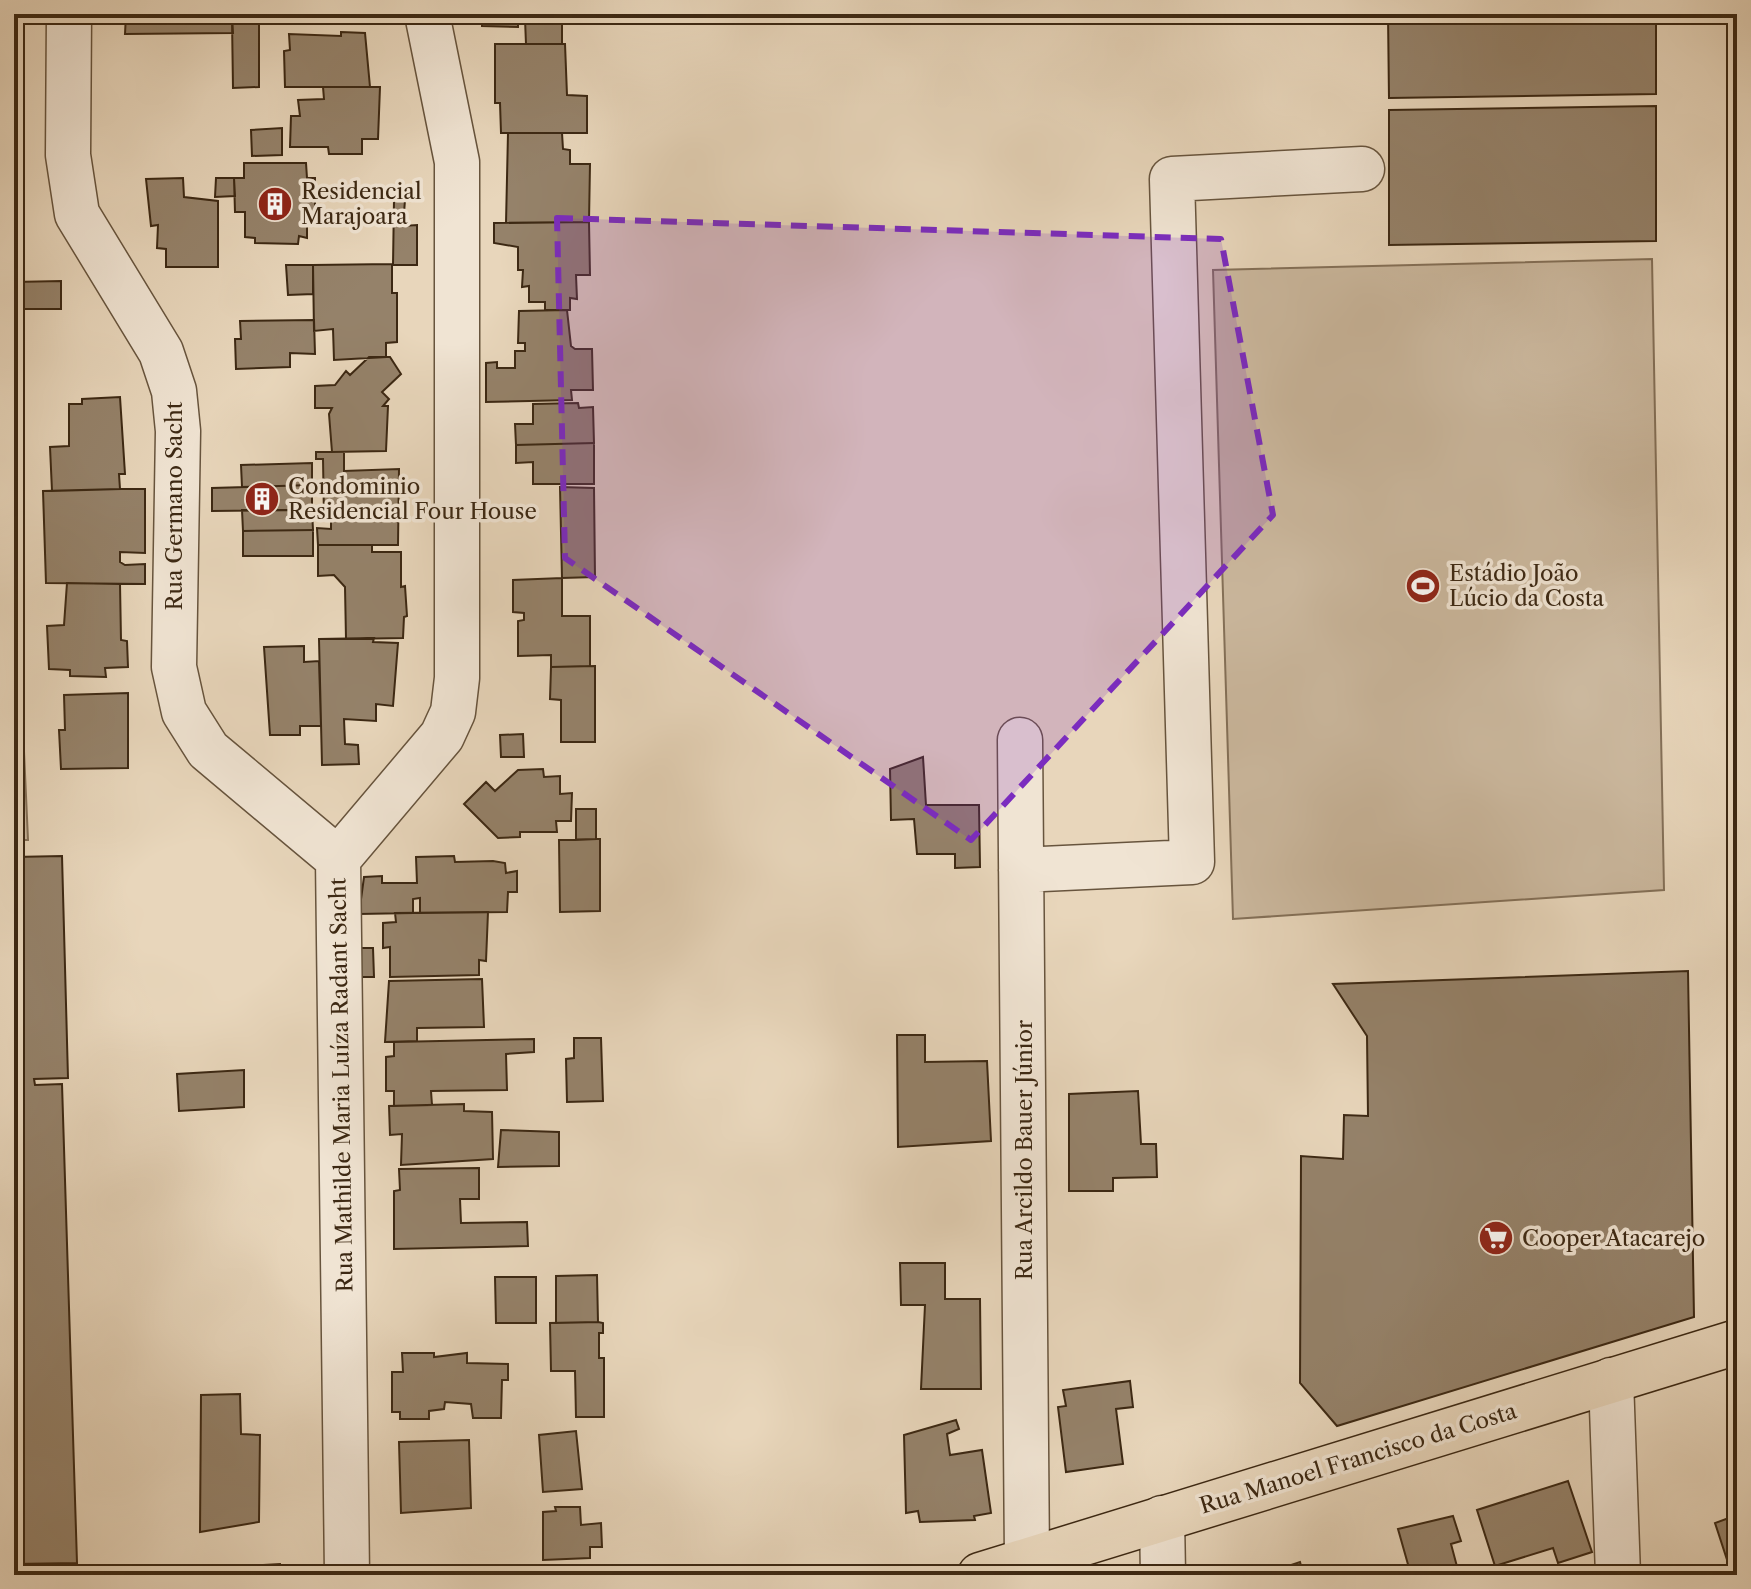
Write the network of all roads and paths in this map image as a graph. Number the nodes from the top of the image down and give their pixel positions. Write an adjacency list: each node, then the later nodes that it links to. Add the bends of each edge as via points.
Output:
1 (69, 14): 5 (street, Rua Germano Sacht, via 68,155 77,214 161,352 174,391 174,667 184,712 208,750)
2 (427, 14): 5 (street, Rua Mathilde Maria Luíza Radant Sacht, via 457,162 457,678 453,712 442,736)
3 (1362, 169): 6 (street, via 1172,179 1192,862)
4 (1020, 740): 6 (street, Rua Arcildo Bauer Júnior)
5 (338, 859): 11 (street, Rua Mathilde Maria Luíza Radant Sacht)
6 (1021, 870): 10 (street, Rua Arcildo Bauer Júnior)
7 (1737, 1342): 8 (main road, Rua Manoel Francisco da Costa)
8 (1611, 1380): 9 (main road, Rua Manoel Francisco da Costa); 14 (street)
9 (1162, 1518): 10 (main road, Rua Manoel Francisco da Costa); 13 (street)
10 (1027, 1560): 12 (main road, Rua Manoel Francisco da Costa)
11 (347, 1575)
12 (980, 1575)
13 (1163, 1575)
14 (1618, 1575)

